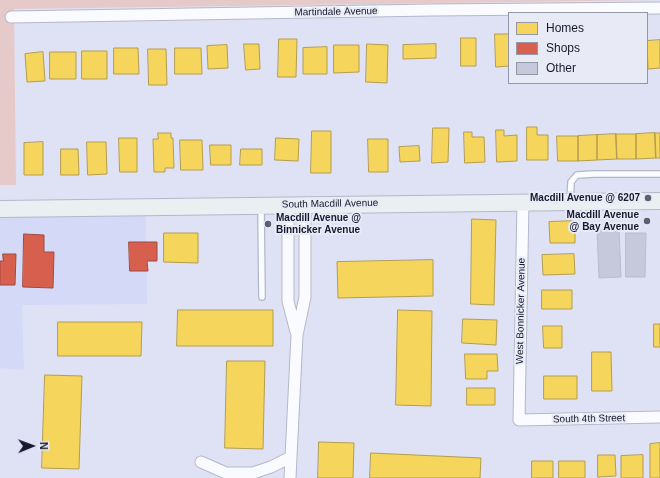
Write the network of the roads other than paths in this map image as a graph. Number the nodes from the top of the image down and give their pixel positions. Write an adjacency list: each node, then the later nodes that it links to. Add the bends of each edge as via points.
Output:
1 (660, 8): 2 (street, Martindale Avenue)
2 (11, 17)
3 (660, 174): 6 (lane, via 577,175 571,182)
4 (660, 201): 6 (street, South Macdill Avenue)
5 (522, 202): 6 (street, South Macdill Avenue); 9 (street, South Macdill Avenue); 14 (street, West Bonnicker Avenue)
6 (570, 202)
7 (261, 205): 8 (street, South Macdill Avenue); 10 (street, South Macdill Avenue); 11 (lane)
8 (288, 205): 9 (street, South Macdill Avenue); 12 (street, via 288,301)
9 (305, 205): 12 (street, via 305,297)
10 (0, 208)
11 (262, 297)
12 (296, 335): 15 (street)
13 (660, 417): 14 (street, South 4th Street)
14 (519, 420)
15 (291, 457): 16 (street, via 252,473 226,473); 17 (street)
16 (201, 462)
17 (290, 478)

